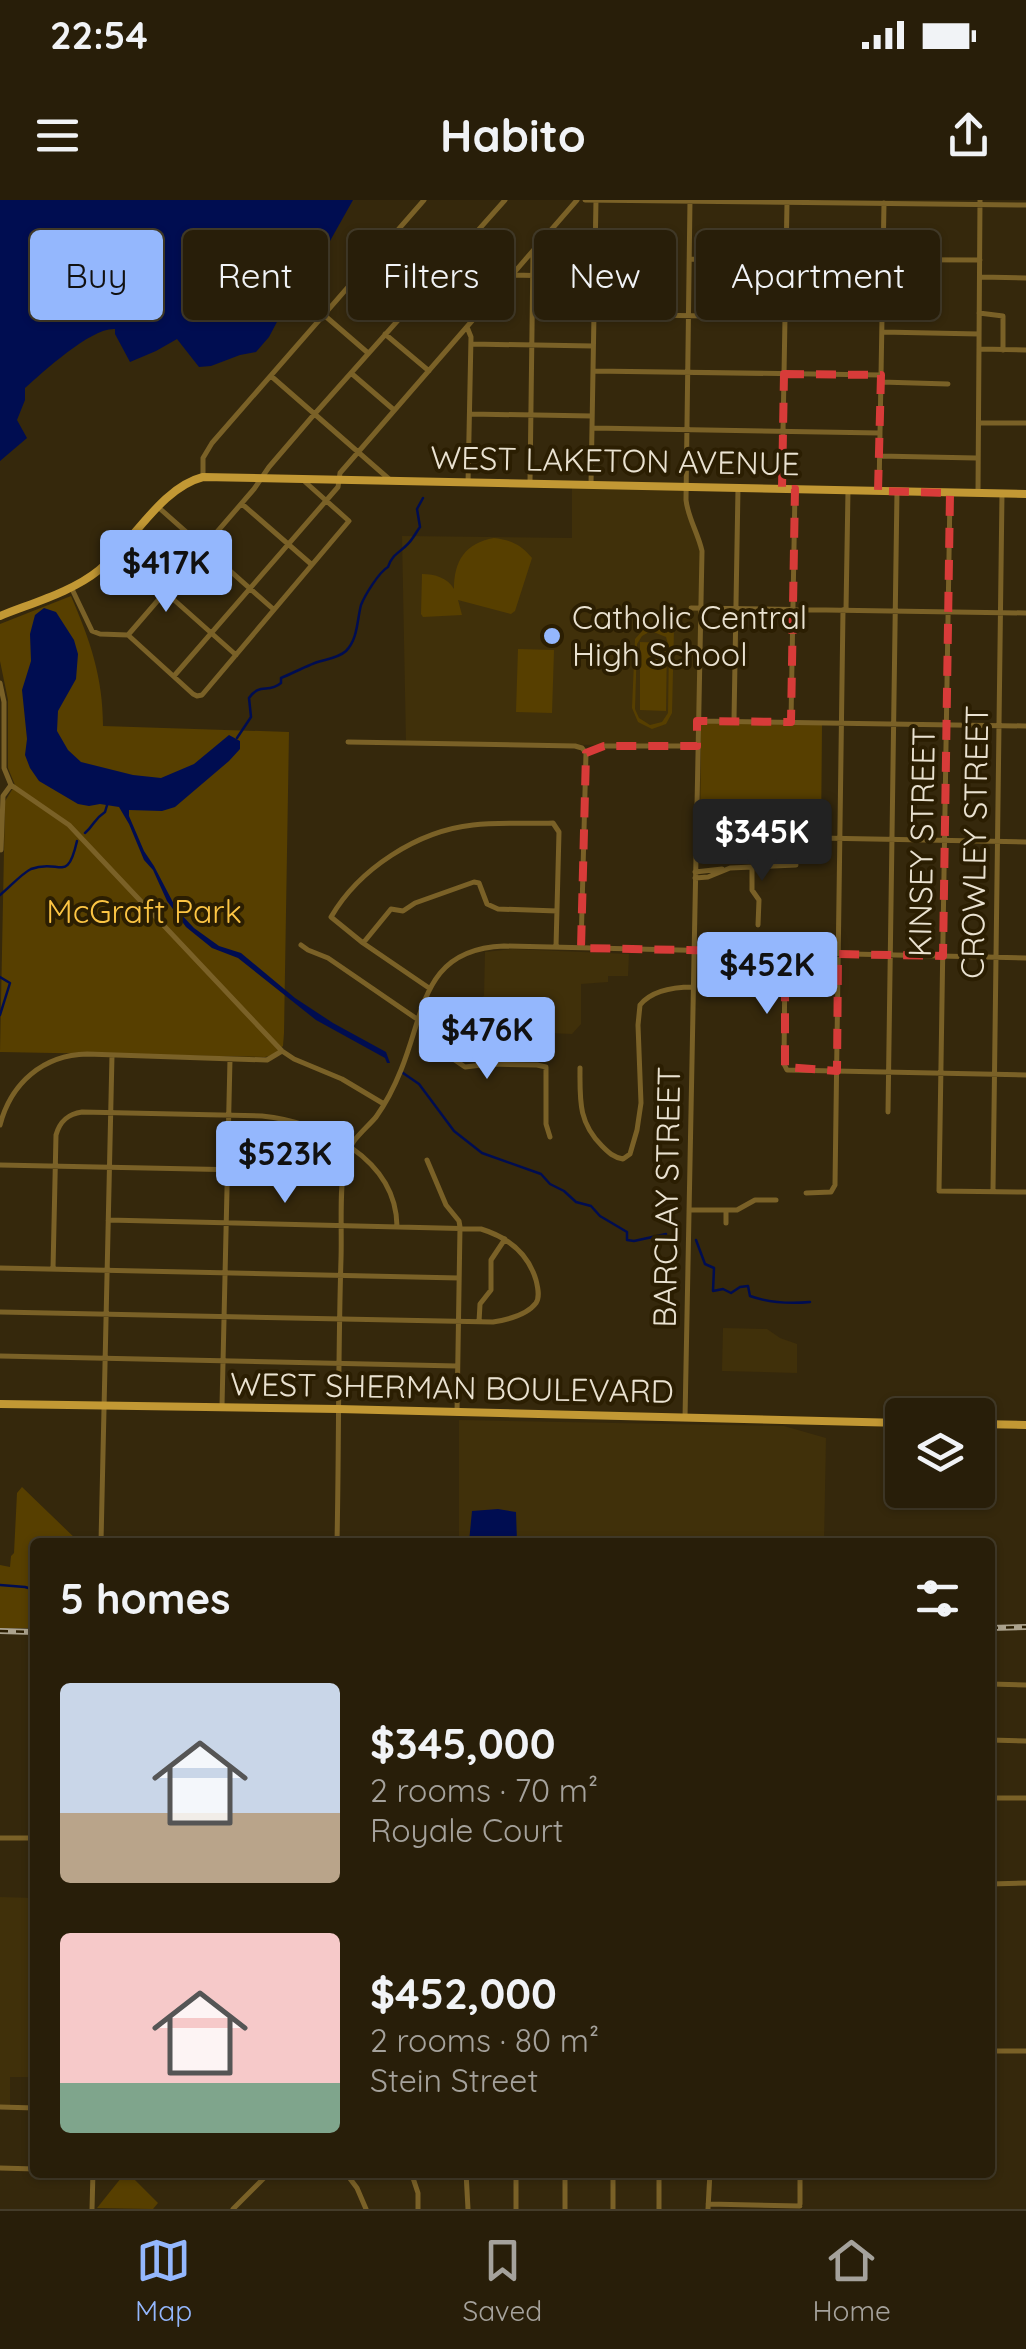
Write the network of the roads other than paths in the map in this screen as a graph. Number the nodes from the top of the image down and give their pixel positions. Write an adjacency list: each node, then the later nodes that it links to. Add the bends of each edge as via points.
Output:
1 (424, 200): 11 (street)
2 (504, 200): 12 (street)
3 (577, 200): 16 (street)
4 (586, 200): 5 (street)
5 (596, 200): 6 (street); 13 (street)
6 (690, 201): 7 (street); 18 (street, BARCLAY STREET)
7 (787, 201): 8 (street); 14 (street)
8 (884, 202): 9 (street); 15 (street)
9 (980, 202): 10 (street); 20 (street)
10 (1026, 205)
11 (398, 230)
12 (477, 230)
13 (595, 230)
14 (787, 230)
15 (884, 230)
16 (533, 250): 21 (street); 23 (street)
17 (940, 259): 20 (street)
18 (689, 260): 19 (street); 30 (street, BARCLAY STREET)
19 (696, 260)
20 (980, 260): 24 (street)
21 (514, 273)
22 (514, 275): 23 (street)
23 (533, 276): 44 (street)
24 (981, 277): 25 (street); 28 (street)
25 (1026, 278)
26 (348, 287): 27 (street)
27 (328, 310)
28 (980, 313): 42 (street); 47 (street, via 1004,316)
29 (676, 316): 30 (street)
30 (688, 316): 31 (street); 53 (street, BARCLAY STREET)
31 (696, 316)
32 (328, 318): 49 (street)
33 (320, 320): 55 (street)
34 (397, 320): 41 (street)
35 (472, 320): 39 (street)
36 (594, 320): 45 (street)
37 (785, 320): 54 (street)
38 (882, 320): 40 (street)
39 (467, 326): 43 (street); 50 (street)
40 (881, 332): 42 (street); 56 (street)
41 (385, 334): 49 (street); 50 (street)
42 (979, 334): 46 (street)
43 (471, 344): 44 (street); 60 (street)
44 (532, 346): 45 (street); 61 (street)
45 (593, 346): 51 (street)
46 (979, 349): 47 (street); 63 (street)
47 (1003, 350): 48 (street)
48 (1026, 350)
49 (368, 353): 52 (street)
50 (429, 371): 58 (street)
51 (593, 371): 53 (street); 62 (street)
52 (351, 372): 58 (street); 59 (street)
53 (687, 372): 54 (street); 66 (street, BARCLAY STREET)
54 (784, 374): 56 (street); 67 (street)
55 (271, 376): 59 (street); 72 (street, via 205,452)
56 (882, 380): 57 (street); 68 (street)
57 (948, 384)
58 (395, 410): 69 (street)
59 (314, 414): 69 (street); 73 (street)
60 (470, 414): 61 (street); 77 (street)
61 (531, 414): 62 (street); 78 (street)
62 (592, 416): 65 (street)
63 (978, 423): 64 (street); 71 (street)
64 (1026, 423)
65 (592, 428): 66 (street); 79 (street)
66 (686, 430): 67 (street); 80 (street, BARCLAY STREET)
67 (783, 431): 68 (street); 82 (street)
68 (880, 433): 70 (street)
69 (358, 452): 75 (street); 76 (street)
70 (879, 456): 71 (street); 85 (street)
71 (978, 458): 88 (street)
72 (202, 477): 73 (main road, WEST LAKETON AVENUE); 93 (main road, via 180,486)
73 (262, 478): 74 (main road, WEST LAKETON AVENUE); 92 (street)
74 (302, 479): 75 (main road, WEST LAKETON AVENUE); 91 (street)
75 (339, 480): 76 (main road, WEST LAKETON AVENUE); 91 (street)
76 (391, 481): 77 (main road, WEST LAKETON AVENUE)
77 (468, 483): 78 (main road, WEST LAKETON AVENUE)
78 (530, 484): 79 (main road, WEST LAKETON AVENUE)
79 (592, 486): 80 (main road, WEST LAKETON AVENUE)
80 (686, 487): 81 (main road, WEST LAKETON AVENUE); 103 (street, BARCLAY STREET, via 702,551)
81 (738, 488): 82 (main road, WEST LAKETON AVENUE); 104 (street)
82 (782, 489): 83 (main road, WEST LAKETON AVENUE)
83 (795, 490): 84 (main road, WEST LAKETON AVENUE); 105 (street)
84 (848, 490): 85 (main road, WEST LAKETON AVENUE); 106 (street)
85 (878, 491): 86 (main road, WEST LAKETON AVENUE)
86 (897, 491): 87 (main road, WEST LAKETON AVENUE); 107 (street)
87 (950, 493): 88 (main road, WEST LAKETON AVENUE); 108 (street, KINSEY STREET)
88 (978, 493): 89 (main road, WEST LAKETON AVENUE)
89 (1002, 494): 90 (main road, WEST LAKETON AVENUE); 109 (street, CROWLEY STREET)
90 (1026, 494)
91 (326, 501): 94 (street); 97 (street, via 349,521)
92 (242, 504): 94 (street); 95 (street)
93 (158, 508): 95 (street); 96 (main road)
94 (288, 544): 97 (street); 99 (street)
95 (204, 547): 99 (street); 100 (street)
96 (119, 551): 98 (main road); 100 (street)
97 (311, 564): 101 (street)
98 (71, 587): 111 (main road); 113 (street, via 90,628)
99 (250, 588): 101 (street); 112 (street)
100 (166, 591): 112 (street); 113 (street)
101 (273, 608): 114 (street)
102 (691, 608): 103 (street)
103 (700, 608): 104 (street); 117 (street, BARCLAY STREET)
104 (736, 609): 105 (street); 118 (street)
105 (793, 610): 106 (street); 119 (street)
106 (845, 610): 107 (street); 120 (street)
107 (896, 611): 108 (street); 121 (street)
108 (948, 612): 109 (street); 122 (street, KINSEY STREET)
109 (1001, 613): 110 (street); 123 (street, CROWLEY STREET)
110 (1026, 613)
111 (0, 616)
112 (212, 632): 114 (street); 115 (street)
113 (128, 635): 115 (street)
114 (236, 654): 115 (street, via 202,695)
115 (174, 676)
116 (0, 682): 128 (street, via 4,768)
117 (698, 720): 118 (street); 126 (street, BARCLAY STREET)
118 (734, 720): 119 (street)
119 (790, 722): 120 (street)
120 (842, 722): 121 (street); 131 (street)
121 (894, 723): 122 (street); 132 (street)
122 (947, 725): 123 (street); 133 (street, KINSEY STREET)
123 (1000, 726): 124 (street); 134 (street, CROWLEY STREET)
124 (1026, 726)
125 (348, 742): 127 (street, via 574,746)
126 (697, 746): 127 (street, via 604,746); 139 (street, BARCLAY STREET)
127 (586, 753): 145 (street)
128 (11, 785): 129 (street, via 3,794); 156 (street, via 69,826)
129 (1, 822): 136 (street)
130 (820, 838): 131 (street)
131 (840, 838): 132 (street); 148 (street)
132 (892, 839): 133 (street); 149 (street)
133 (944, 840): 134 (street); 150 (street, KINSEY STREET)
134 (998, 842): 135 (street); 151 (street, CROWLEY STREET)
135 (1026, 842)
136 (1, 850)
137 (796, 865): 138 (street)
138 (752, 868): 139 (street); 141 (street)
139 (695, 875): 146 (street, BARCLAY STREET)
140 (557, 911): 142 (street, via 498,910 486,904 474,882 403,911 391,908); 142 (street, via 558,828 474,824 419,840 356,884 332,917); 144 (street)
141 (758, 925)
142 (363, 943): 154 (street)
143 (301, 944): 155 (street)
144 (556, 947): 145 (street); 154 (street, via 471,952 444,968)
145 (582, 948): 146 (street)
146 (693, 951): 147 (street); 153 (street, BARCLAY STREET)
147 (785, 952): 148 (street); 160 (street, via 784,1064 787,1070)
148 (838, 954): 149 (street); 160 (street)
149 (890, 955): 150 (street); 161 (street)
150 (943, 956): 151 (street); 162 (street, KINSEY STREET)
151 (996, 957): 152 (street); 163 (street, CROWLEY STREET)
152 (1026, 958)
153 (693, 987): 159 (street, via 656,993 640,1005 641,1104 627,1157 612,1156 585,1126); 182 (street, BARCLAY STREET)
154 (429, 988): 155 (street)
155 (417, 1020): 165 (street); 170 (street, via 433,1030 434,1046 462,1066 546,1068)
156 (282, 1051): 158 (street, via 268,1060); 165 (street)
157 (112, 1055): 158 (street); 167 (street); 169 (street, via 46,1064 11,1095)
158 (230, 1059): 168 (street)
159 (580, 1068)
160 (837, 1071): 161 (street); 180 (street, via 834,1189)
161 (888, 1072): 162 (street); 166 (street)
162 (942, 1073): 163 (street); 178 (street, KINSEY STREET, via 939,1191)
163 (994, 1074): 164 (street); 178 (street, CROWLEY STREET)
164 (1026, 1074)
165 (384, 1104): 171 (street)
166 (888, 1112)
167 (110, 1113): 168 (street); 174 (street, via 82,1112 63,1121); 175 (street)
168 (228, 1115): 171 (street, via 290,1120); 176 (street)
169 (0, 1125)
170 (550, 1137)
171 (350, 1147): 177 (street); 188 (street, via 386,1182)
172 (427, 1160): 189 (street)
173 (0, 1164): 174 (street)
174 (56, 1166): 175 (street); 192 (street)
175 (110, 1167): 176 (street); 184 (street)
176 (226, 1169): 177 (street); 185 (street)
177 (343, 1172): 187 (street)
178 (992, 1192): 179 (street)
179 (1026, 1192)
180 (806, 1193)
181 (776, 1200): 183 (street)
182 (689, 1210): 183 (street); 213 (street, BARCLAY STREET)
183 (726, 1210): 186 (street)
184 (108, 1220): 185 (street); 193 (street)
185 (225, 1222): 187 (street); 194 (street)
186 (726, 1223)
187 (342, 1224): 188 (street); 195 (street)
188 (397, 1226): 189 (street)
189 (460, 1227): 190 (street); 196 (street)
190 (505, 1239): 202 (street, via 491,1260 491,1290); 202 (street, via 528,1260 538,1300 509,1318)
191 (0, 1268): 192 (street)
192 (54, 1269): 193 (street)
193 (107, 1270): 194 (street); 198 (street)
194 (224, 1273): 195 (street); 199 (street)
195 (340, 1276): 196 (street); 200 (street)
196 (459, 1278): 201 (street)
197 (0, 1312): 198 (street)
198 (106, 1314): 199 (street); 204 (street)
199 (224, 1317): 200 (street); 205 (street)
200 (340, 1319): 201 (street); 206 (street)
201 (458, 1322): 202 (street); 207 (street)
202 (478, 1322)
203 (0, 1356): 204 (street)
204 (106, 1358): 205 (street); 209 (street)
205 (223, 1361): 206 (street); 210 (street)
206 (339, 1363): 207 (street); 211 (street)
207 (457, 1366): 212 (street)
208 (0, 1404): 209 (main road, WEST SHERMAN BOULEVARD)
209 (104, 1406): 210 (main road, WEST SHERMAN BOULEVARD); 217 (street)
210 (222, 1407): 211 (main road, WEST SHERMAN BOULEVARD)
211 (338, 1409): 212 (main road, WEST SHERMAN BOULEVARD); 218 (street)
212 (457, 1413): 213 (main road, WEST SHERMAN BOULEVARD)
213 (685, 1418): 214 (main road, WEST SHERMAN BOULEVARD)
214 (885, 1423)
215 (995, 1425): 216 (main road)
216 (1026, 1426)
217 (101, 1538)
218 (337, 1538)
219 (995, 1684): 220 (street)
220 (1026, 1685)
221 (995, 1740): 222 (street)
222 (1026, 1741)
223 (995, 1798): 224 (street)
224 (1026, 1798)
225 (0, 1838): 226 (street)
226 (30, 1838)
227 (995, 1884): 228 (street)
228 (1026, 1884)
229 (995, 2051): 230 (street)
230 (1026, 2051)
231 (0, 2107): 232 (street)
232 (30, 2108)
233 (0, 2168): 234 (street)
234 (30, 2169)
235 (93, 2178): 248 (street)
236 (264, 2178): 249 (street)
237 (350, 2178): 250 (street)
238 (413, 2178): 251 (street)
239 (466, 2178): 252 (street)
240 (516, 2178): 253 (street)
241 (565, 2178): 254 (street)
242 (612, 2178): 255 (street)
243 (660, 2178): 256 (street)
244 (710, 2178): 246 (street)
245 (800, 2178): 247 (street)
246 (708, 2206): 247 (street)
247 (800, 2207)
248 (92, 2209)
249 (233, 2209)
250 (366, 2209)
251 (418, 2209)
252 (468, 2209)
253 (516, 2209)
254 (565, 2209)
255 (612, 2209)
256 (659, 2209)

